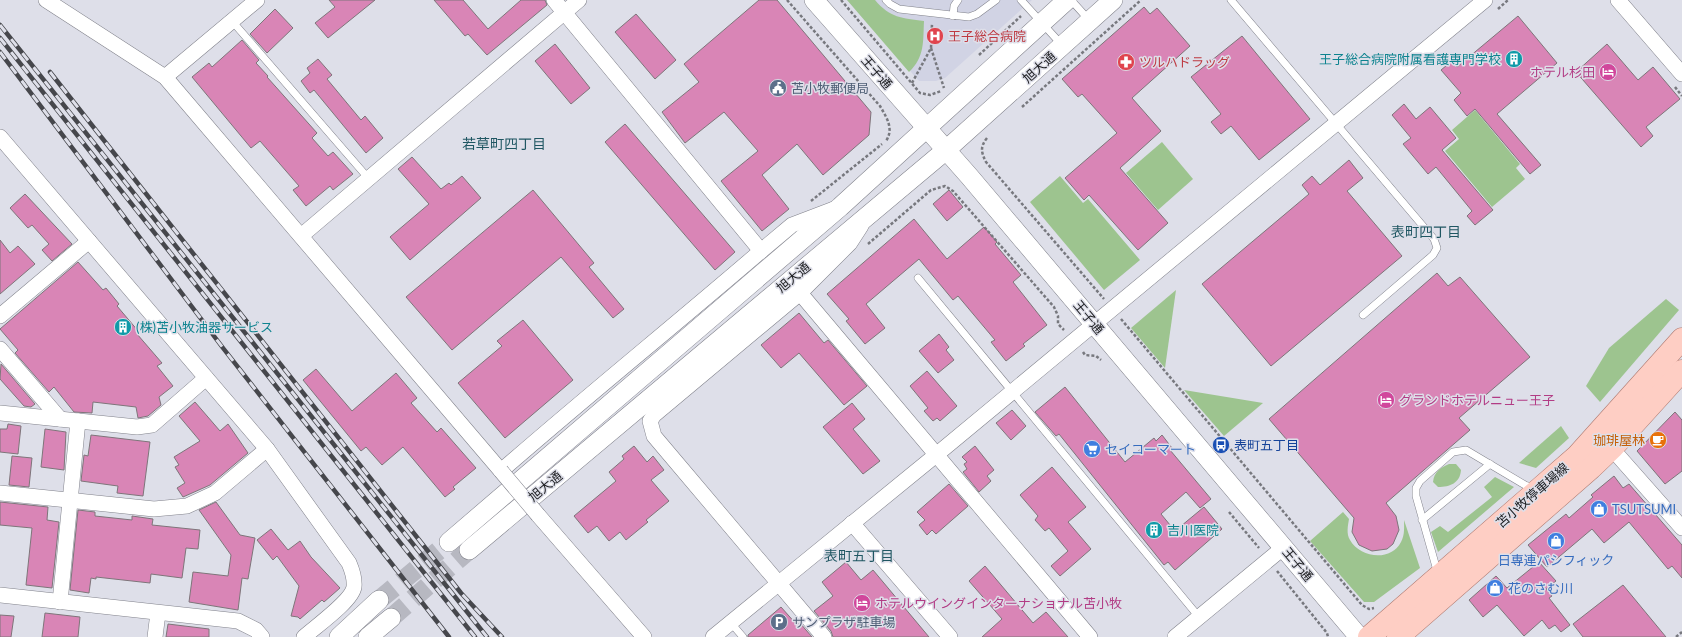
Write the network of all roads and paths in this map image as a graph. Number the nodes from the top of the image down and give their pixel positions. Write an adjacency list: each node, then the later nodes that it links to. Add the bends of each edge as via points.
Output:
1 (46, 0): 30 (street)
2 (257, 0): 24 (street)
3 (554, 0): 20 (street)
4 (579, 0): 20 (street)
5 (787, 0): 41 (path, via 880,106 889,120 890,133 887,140)
6 (814, 0): 36 (street, 王子通)
7 (841, 0): 31 (path)
8 (886, 0): 21 (lane, via 899,9)
9 (958, 0): 22 (lane, via 954,6)
10 (996, 0): 22 (lane, via 969,17)
11 (1021, 0): 19 (lane)
12 (1067, 0): 25 (street, 旭大通)
13 (1071, 0): 23 (lane)
14 (1113, 0): 23 (street, 旭大通)
15 (1141, 0): 34 (path)
16 (1231, 0): 35 (lane)
17 (1485, 0): 35 (street)
18 (1618, 0): 29 (street)
19 (1029, 8): 25 (lane); 28 (path)
20 (564, 12): 40 (street); 47 (street)
21 (932, 13): 22 (lane); 27 (path)
22 (953, 16)
23 (1090, 20): 26 (street, 旭大通)
24 (232, 21): 30 (street); 40 (lane)
25 (1042, 23): 26 (lane); 36 (street, 旭大通)
26 (1062, 46): 39 (street, 旭大通)
27 (931, 48): 31 (path); 33 (path)
28 (978, 56)
29 (1682, 74)
30 (165, 77): 44 (street)
31 (912, 83): 33 (path, via 920,93 930,95)
32 (950, 83): 33 (path)
33 (944, 88)
34 (1020, 108)
35 (1336, 123): 50 (street); 51 (lane, via 1434,239 1437,248 1433,255)
36 (927, 129): 39 (street, 王子通); 42 (street, 旭大通)
37 (992, 134): 50 (path, via 982,147 981,153 986,162)
38 (0, 137): 45 (street)
39 (946, 150): 43 (street, 旭大通); 53 (street, 王子通)
40 (368, 179): 44 (street)
41 (806, 205)
42 (840, 207): 47 (street, via 792,225); 76 (street, 旭大通)
43 (867, 215): 49 (street, via 850,243); 78 (street, 旭大通)
44 (301, 236): 68 (street)
45 (89, 241): 52 (street); 59 (street)
46 (865, 247): 55 (path, via 931,190 945,186 953,191 1054,307 1058,324)
47 (761, 251): 68 (street)
48 (918, 278): 60 (lane)
49 (800, 293): 66 (street); 81 (street, via 654,415 650,422 654,436)
50 (1113, 308): 53 (street); 85 (path, via 1136,339 1362,605 1369,609)
51 (1363, 315)
52 (0, 316)
53 (1094, 324): 55 (street); 77 (street, 王子通)
54 (1682, 339): 64 (main road, 苫小牧停車場線)
55 (1073, 341): 57 (path, via 1085,355 1096,356); 60 (street)
56 (0, 349): 62 (street)
57 (1106, 364)
58 (1682, 371): 64 (main road, 苫小牧停車場線)
59 (206, 378): 63 (street, via 152,425 137,427); 65 (street)
60 (1012, 392): 66 (street); 87 (lane)
61 (0, 413): 62 (street)
62 (60, 419): 63 (street)
63 (78, 421): 71 (street)
64 (1605, 441): 69 (main road, 苫小牧停車場線, via 1577,456); 75 (street); 106 (main road, 苫小牧停車場線)
65 (267, 449): 71 (street, via 215,493 187,506 154,509); 93 (street, via 349,563 353,573 354,587 349,597)
66 (936, 455): 74 (street); 101 (street)
67 (1490, 464): 69 (lane); 73 (lane); 73 (lane, via 1466,450 1453,452 1420,481 1416,488)
68 (501, 471): 96 (street, bridge)
69 (1538, 490): 80 (main road, 苫小牧停車場線)
70 (0, 493): 71 (street)
71 (70, 500): 84 (street)
72 (1228, 510): 79 (path)
73 (1422, 520): 80 (lane)
74 (852, 523): 81 (street); 100 (street)
75 (1682, 528)
76 (449, 542)
77 (1284, 547): 79 (street); 104 (street, 王子通)
78 (469, 550)
79 (1268, 559): 87 (street); 103 (path)
80 (1439, 576): 105 (main road, 苫小牧停車場線)
81 (779, 584): 89 (street); 99 (street)
82 (0, 595): 84 (street)
83 (379, 600): 94 (street)
84 (60, 602): 86 (street)
85 (1378, 608)
86 (158, 613): 91 (street); 92 (street, via 238,621 256,630)
87 (1199, 617): 102 (street)
88 (391, 618): 95 (street)
89 (731, 623): 97 (street); 98 (lane)
90 (1682, 632): 107 (path)
91 (155, 637)
92 (262, 637)
93 (304, 637)
94 (338, 637)
95 (368, 637)
96 (644, 637)
97 (713, 637)
98 (743, 637)
99 (824, 637)
100 (950, 637)
101 (1090, 637)
102 (1175, 637)
103 (1328, 637)
104 (1360, 637)
105 (1369, 637)
106 (1398, 637)
107 (1676, 637)

